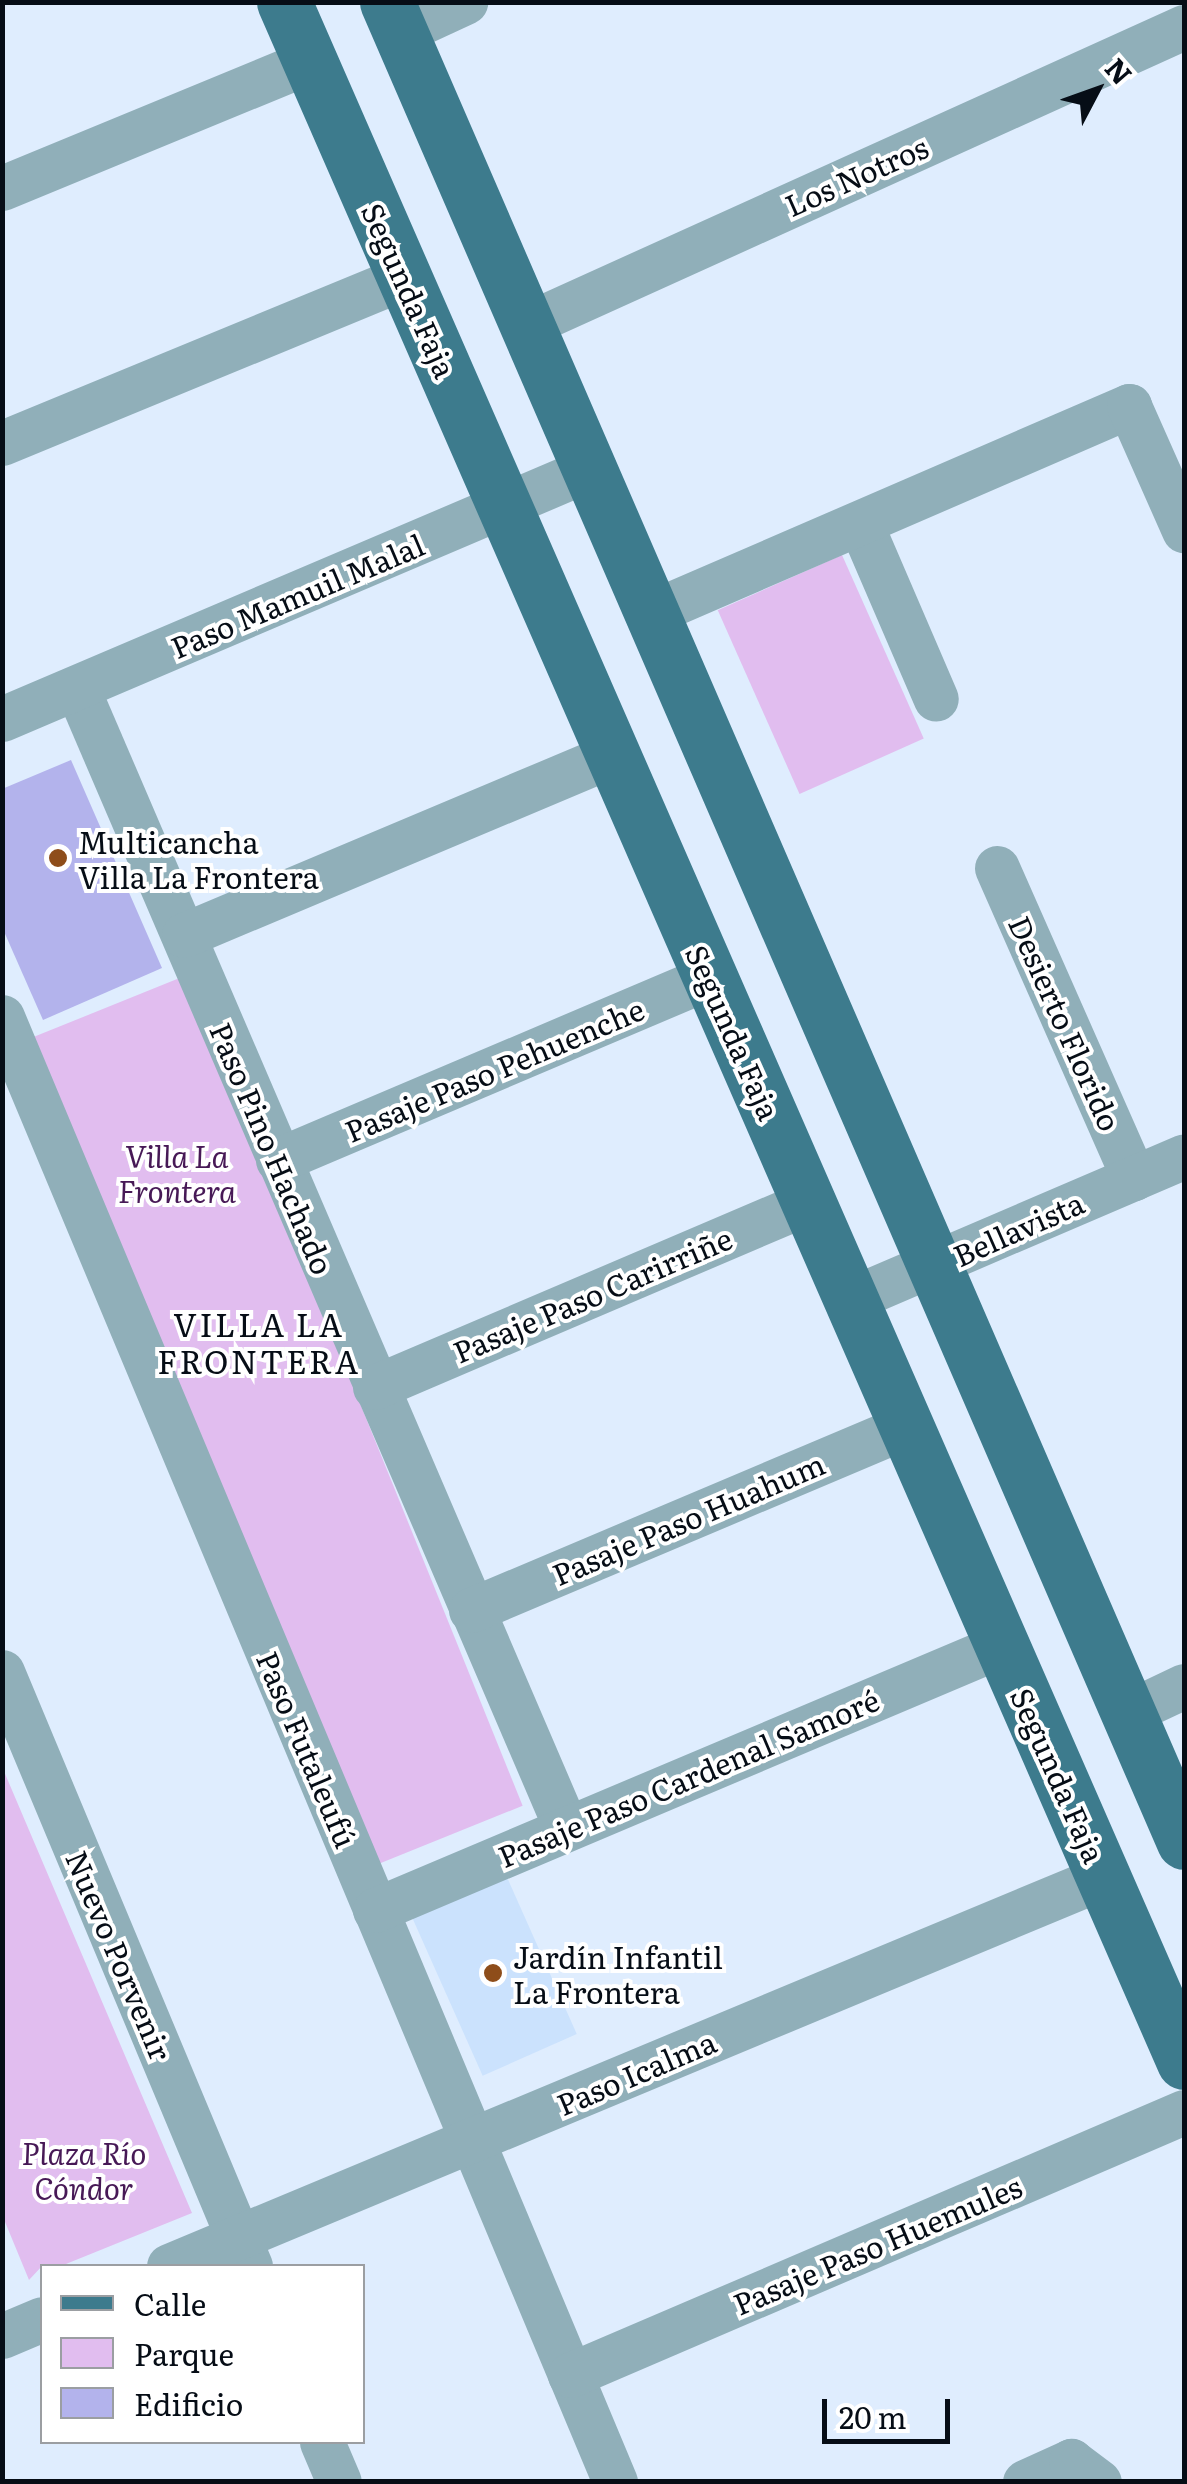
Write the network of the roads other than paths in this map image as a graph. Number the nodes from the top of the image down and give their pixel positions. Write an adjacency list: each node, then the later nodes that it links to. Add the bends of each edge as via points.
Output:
1 (284, 2): 5 (main road, Segunda Faja)
2 (465, 2): 3 (street)
3 (393, 17): 8 (main road)
4 (1184, 27): 8 (street, Los Notros)
5 (310, 60): 6 (street); 7 (main road, Segunda Faja)
6 (2, 188)
7 (404, 277): 9 (street); 11 (main road, Segunda Faja)
8 (528, 324): 10 (main road)
9 (2, 443)
10 (590, 468): 11 (street, Paso Mamuil Malal); 14 (main road)
11 (505, 507): 15 (street, Paso Mamuil Malal); 18 (main road, Segunda Faja)
12 (861, 525): 13 (street, via 1129,406); 14 (street); 16 (street)
13 (1184, 530)
14 (653, 612): 27 (main road)
15 (77, 688): 17 (street, Paso Mamuil Malal); 20 (street, Paso Pino Hachado)
16 (936, 698)
17 (2, 720)
18 (613, 755): 20 (street); 21 (main road, Segunda Faja)
19 (997, 868): 25 (street, Desierto Florido)
20 (184, 935): 24 (street, Paso Pino Hachado)
21 (710, 978): 24 (street, Pasaje Paso Pehuenche); 26 (main road, Segunda Faja)
22 (2, 1016): 39 (street, Paso Futaleufú)
23 (1184, 1156): 25 (street, Bellavista)
24 (278, 1160): 29 (street, Paso Pino Hachado)
25 (1134, 1178): 27 (street, Bellavista)
26 (808, 1202): 28 (main road, Segunda Faja); 29 (street, Pasaje Paso Carirriñe)
27 (936, 1264): 28 (street, Bellavista); 35 (main road)
28 (851, 1299): 30 (main road, Segunda Faja)
29 (375, 1387): 31 (street, Paso Pino Hachado)
30 (906, 1426): 31 (street, Pasaje Paso Huahum); 32 (main road, Segunda Faja)
31 (471, 1610): 36 (street, Paso Pino Hachado)
32 (1002, 1645): 36 (street, Pasaje Paso Cardenal Samoré); 38 (main road, Segunda Faja)
33 (2, 1672): 43 (street, Nuevo Porvenir)
34 (1184, 1686): 35 (street)
35 (1129, 1712): 37 (main road)
36 (566, 1828): 39 (street, Pasaje Paso Cardenal Samoré)
37 (1184, 1842)
38 (1104, 1877): 40 (main road, Segunda Faja); 42 (street, Paso Icalma)
39 (375, 1910): 42 (street, Paso Futaleufú)
40 (1184, 2062)
41 (1184, 2112): 45 (street, Pasaje Paso Huemules)
42 (472, 2140): 43 (street, Paso Icalma); 45 (street, Paso Futaleufú)
43 (244, 2252): 44 (street, Paso Icalma)
44 (180, 2264)
45 (570, 2376): 46 (street, Paso Futaleufú)
46 (615, 2482)
47 (1025, 2482): 48 (street, via 1071,2461)
48 (1099, 2482)

